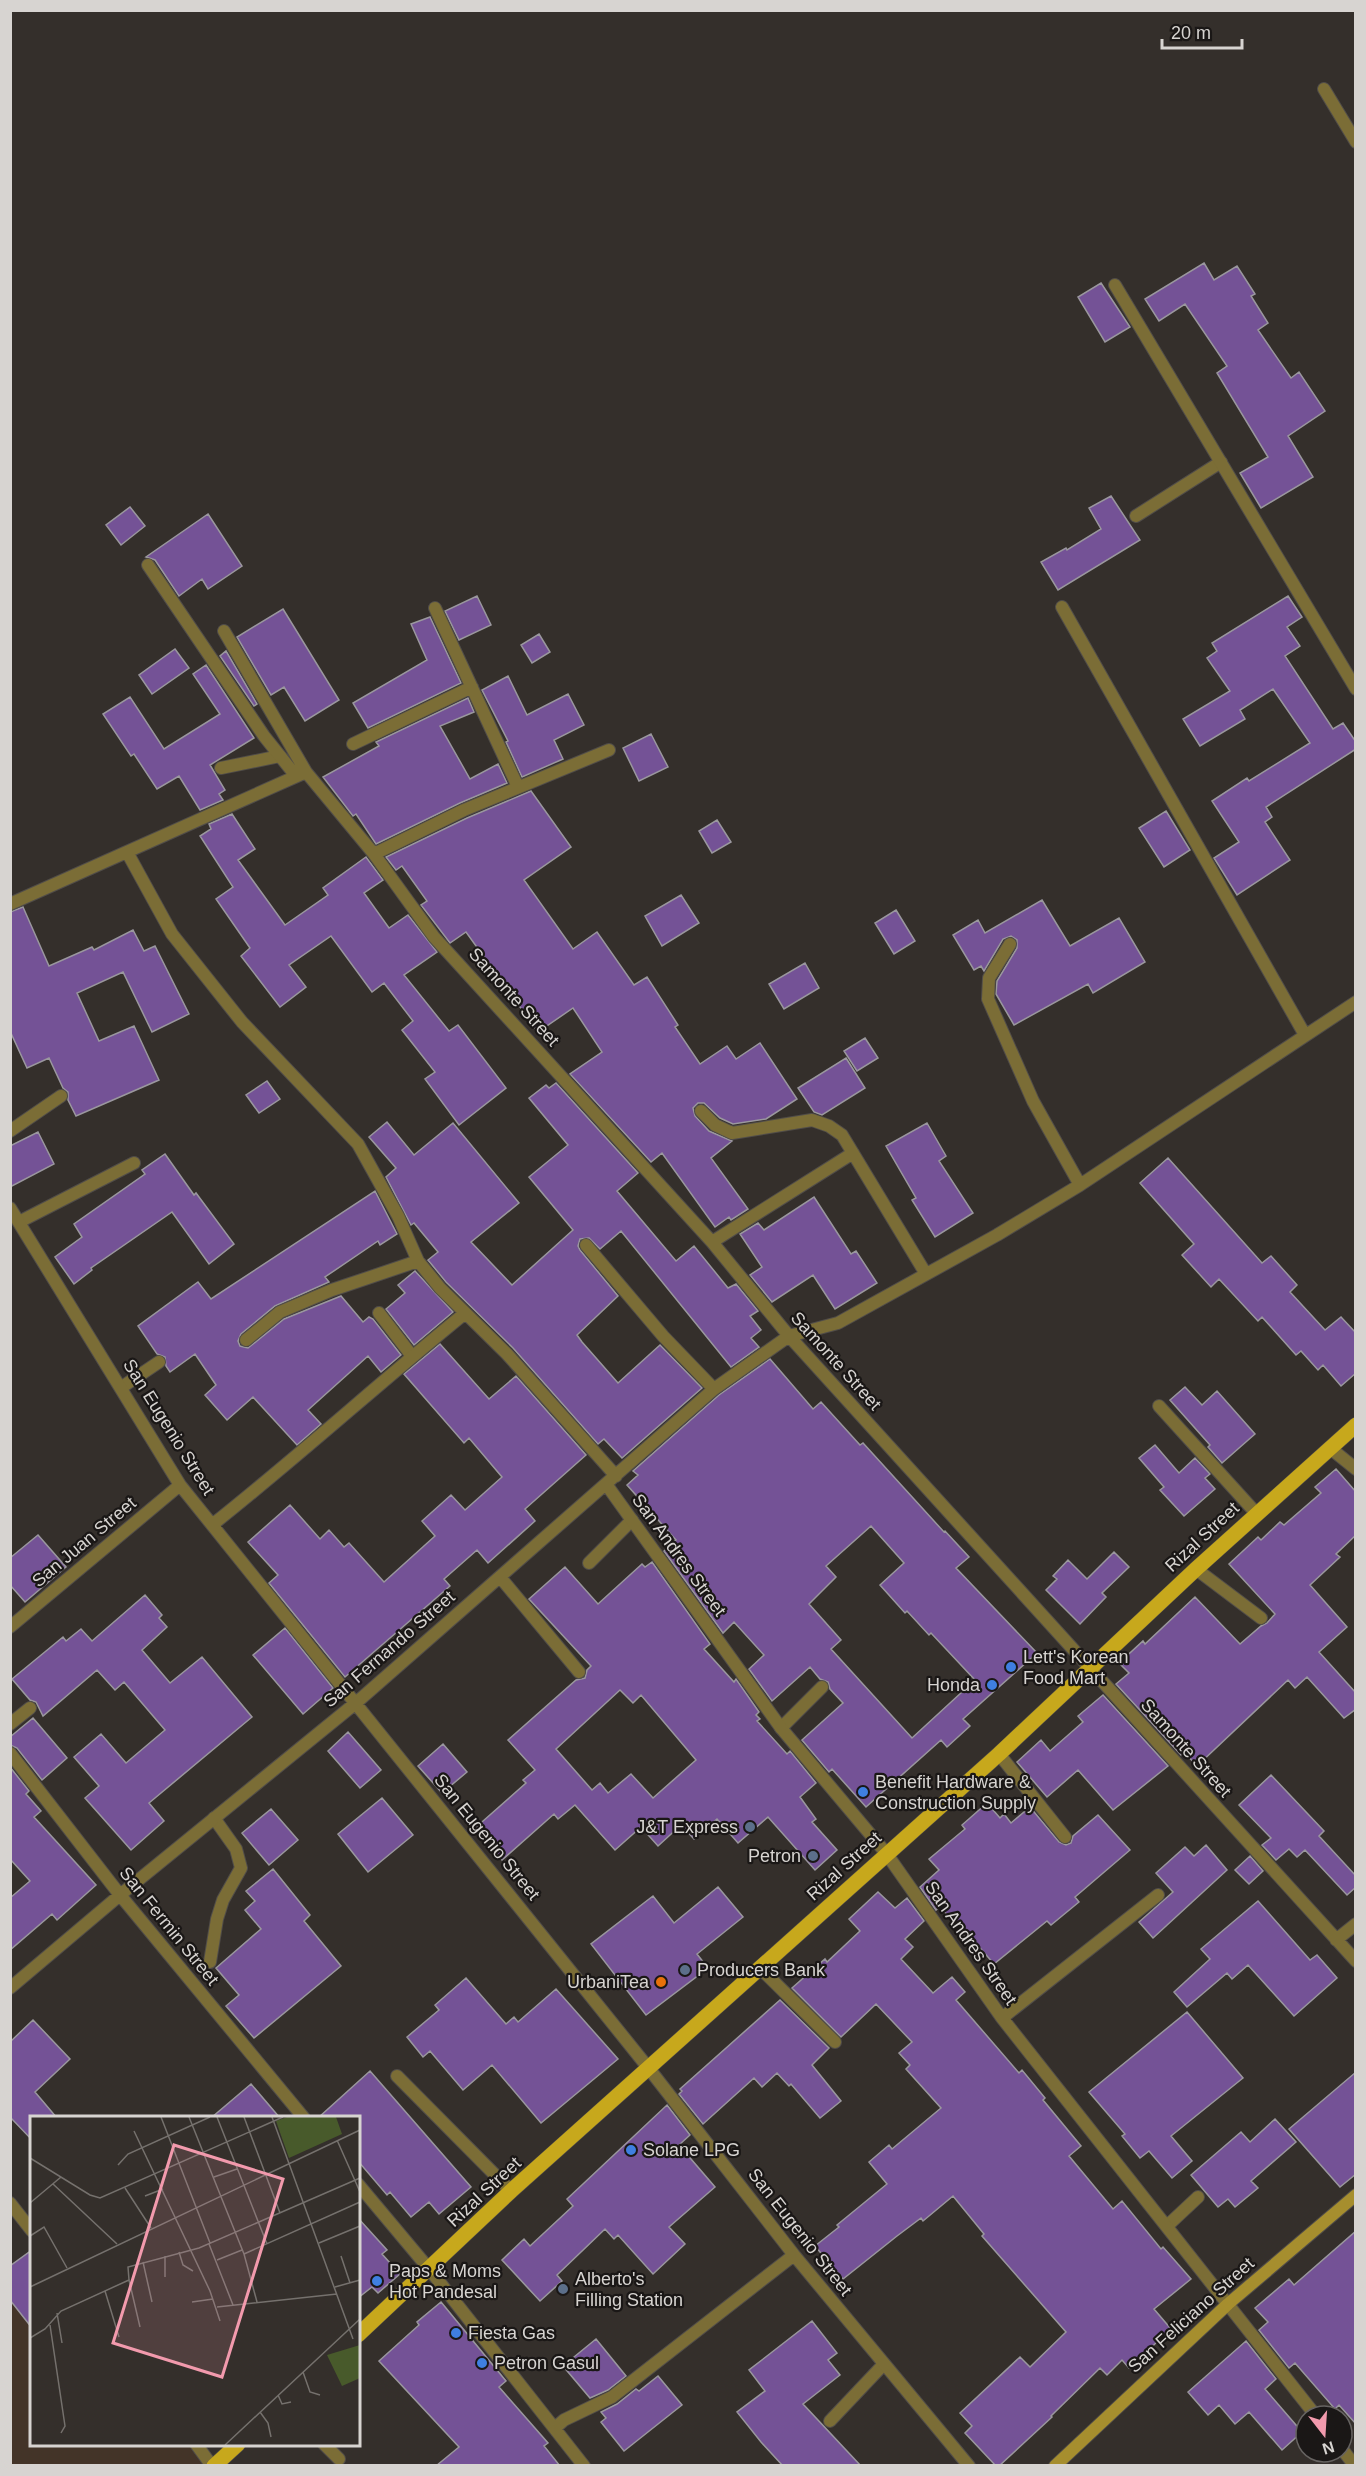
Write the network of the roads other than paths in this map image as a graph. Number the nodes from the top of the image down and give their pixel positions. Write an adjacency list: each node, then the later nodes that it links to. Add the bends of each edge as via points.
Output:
1 (1324, 89): 2 (street)
2 (1356, 142)
3 (1115, 285): 4 (street)
4 (1221, 462): 5 (street); 11 (street)
5 (1136, 516)
6 (148, 565): 14 (street)
7 (1062, 607): 23 (street)
8 (435, 608): 10 (street)
9 (224, 631): 16 (street)
10 (472, 687): 12 (street); 17 (street)
11 (1356, 689)
12 (353, 744)
13 (609, 750): 17 (street)
14 (280, 756): 15 (street); 16 (street)
15 (221, 768)
16 (301, 774): 18 (street); 19 (street, Samonte Street)
17 (518, 787): 19 (street)
18 (127, 852): 20 (street); 34 (street, San Andres Street, via 172,934 243,1022 358,1144)
19 (374, 854): 32 (street, Samonte Street, via 435,937)
20 (10, 904)
21 (1010, 944): 29 (street, via 989,978 988,999 1033,1101)
22 (1356, 1002): 23 (street)
23 (1305, 1035): 29 (street)
24 (61, 1095): 26 (street)
25 (701, 1111): 27 (street, via 715,1125 732,1133 812,1120 842,1135)
26 (10, 1131)
27 (853, 1153): 32 (street); 35 (street)
28 (134, 1162): 31 (street)
29 (1080, 1185): 35 (street)
30 (10, 1208): 31 (street, San Eugenio Street)
31 (19, 1222): 42 (street, San Eugenio Street)
32 (712, 1242): 38 (street, Samonte Street)
33 (586, 1245): 43 (street)
34 (418, 1261): 37 (street, San Andres Street); 39 (street, via 280,1312)
35 (926, 1274): 38 (street, via 838,1323)
36 (379, 1313): 40 (street)
37 (464, 1314): 40 (street); 48 (street, San Andres Street, via 507,1354)
38 (789, 1336): 43 (street, San Fernando Street); 58 (street, Samonte Street)
39 (246, 1341)
40 (412, 1356): 52 (street)
41 (159, 1362): 42 (street)
42 (122, 1387): 49 (street, San Eugenio Street)
43 (714, 1389): 48 (street, San Fernando Street)
44 (1159, 1406): 50 (street)
45 (1356, 1425): 46 (main road, Rizal Street)
46 (1330, 1448): 47 (street); 50 (main road, Rizal Street)
47 (1356, 1469)
48 (611, 1480): 51 (street, San Andres Street); 55 (street, San Fernando Street)
49 (180, 1485): 52 (street, San Eugenio Street); 57 (street, San Juan Street)
50 (1256, 1513): 54 (main road, Rizal Street)
51 (632, 1520): 53 (street); 64 (street, San Andres Street)
52 (213, 1525): 61 (street, San Eugenio Street)
53 (589, 1563)
54 (1196, 1569): 56 (street); 58 (main road, Rizal Street)
55 (500, 1577): 59 (street); 61 (street, San Fernando Street)
56 (1261, 1618)
57 (10, 1627)
58 (1089, 1668): 66 (main road, Rizal Street); 73 (street, Samonte Street)
59 (579, 1672)
60 (822, 1687): 64 (street)
61 (357, 1702): 67 (street, San Fernando Street); 80 (street, San Eugenio Street)
62 (30, 1708): 63 (street)
63 (10, 1724)
64 (781, 1728): 69 (street, San Andres Street)
65 (10, 1753): 70 (street, San Fermin Street)
66 (999, 1754): 68 (street); 69 (main road, Rizal Street)
67 (214, 1818): 70 (street, San Fernando Street); 75 (street, via 236,1850 242,1868 217,1919)
68 (1065, 1837)
69 (886, 1853): 76 (main road, Rizal Street); 78 (street, San Andres Street)
70 (120, 1895): 77 (street, San Fernando Street); 82 (street, San Fermin Street)
71 (1158, 1895): 78 (street)
72 (1356, 1924): 73 (street)
73 (1336, 1940): 74 (street, Samonte Street)
74 (1356, 1960)
75 (210, 1962)
76 (761, 1969): 79 (street); 80 (main road, Rizal Street)
77 (10, 1988)
78 (1002, 2018): 88 (street, San Andres Street)
79 (835, 2042)
80 (650, 2070): 84 (main road, Rizal Street); 90 (street, San Eugenio Street)
81 (397, 2076): 84 (street)
82 (302, 2116)
83 (360, 2186): 91 (street)
84 (512, 2192): 91 (main road, Rizal Street)
85 (1356, 2195): 92 (main road, San Feliciano Street)
86 (1198, 2197): 88 (street)
87 (10, 2203): 89 (street)
88 (1167, 2226): 92 (street, San Andres Street)
89 (30, 2228)
90 (794, 2255): 94 (street, San Eugenio Street); 97 (street, via 612,2397)
91 (430, 2270): 93 (main road, Rizal Street); 97 (street)
92 (1228, 2304): 95 (street, San Andres Street); 105 (main road, San Feliciano Street)
93 (360, 2333)
94 (883, 2365): 96 (street); 104 (street, San Eugenio Street)
95 (1307, 2404)
96 (830, 2421)
97 (555, 2428): 103 (street)
98 (197, 2446): 102 (street)
99 (237, 2446): 102 (main road)
100 (325, 2446): 101 (street)
101 (339, 2459)
102 (213, 2466)
103 (584, 2466)
104 (969, 2466)
105 (1054, 2466)

